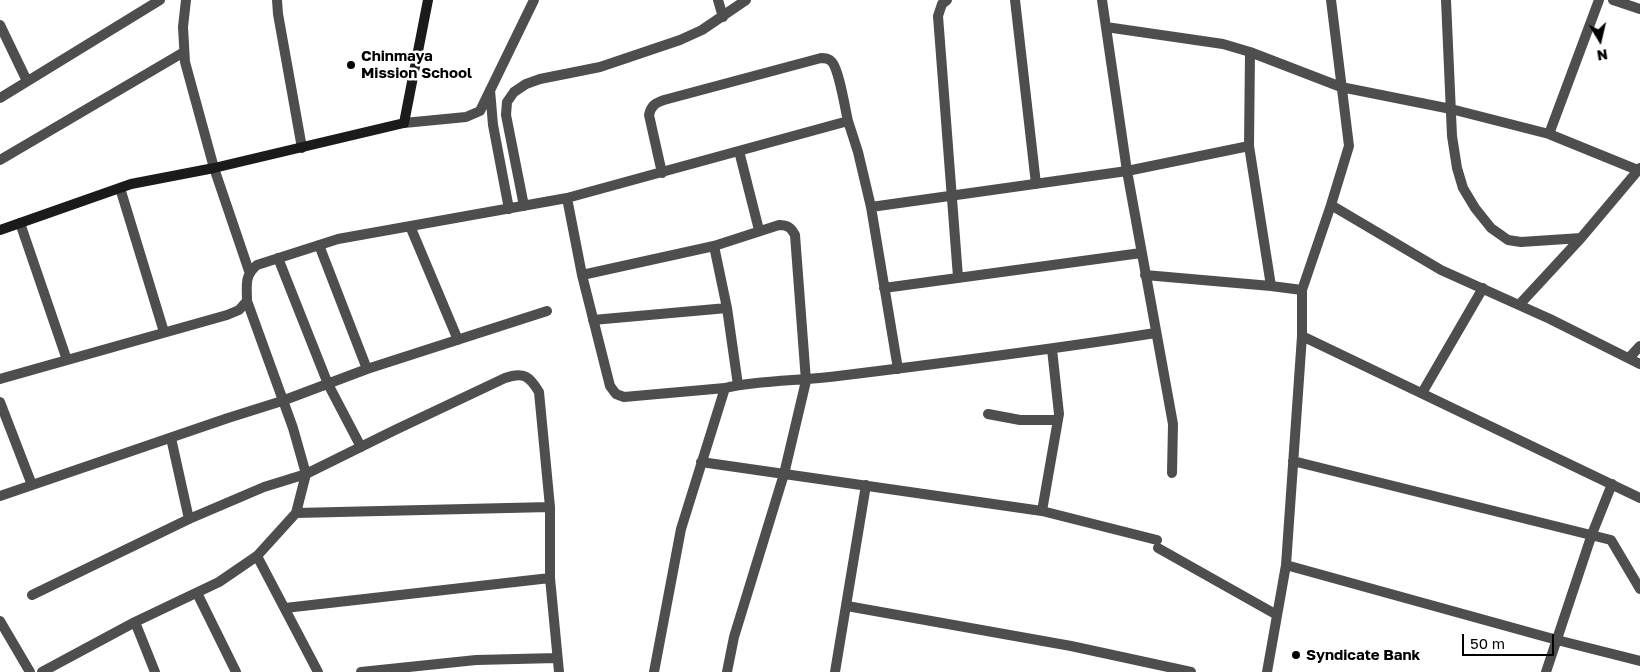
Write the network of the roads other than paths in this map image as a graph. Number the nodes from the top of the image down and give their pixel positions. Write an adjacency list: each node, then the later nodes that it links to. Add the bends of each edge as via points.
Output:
1 (160, 0): 21 (street)
2 (186, 0): 19 (street)
3 (277, 0): 30 (street)
4 (428, 0): 27 (street)
5 (534, 0): 23 (street)
6 (718, 0): 16 (street)
7 (746, 0): 16 (street)
8 (947, 0): 39 (street, via 938,16)
9 (1015, 0): 37 (street)
10 (1102, 0): 18 (street)
11 (1331, 0): 22 (street)
12 (1446, 0): 25 (street)
13 (1599, 0): 28 (street)
14 (1613, 0): 15 (street)
15 (1640, 9)
16 (723, 16): 42 (street, via 680,40 600,67 540,79 514,92 507,102 506,115)
17 (0, 25): 21 (street)
18 (1106, 27): 20 (street, via 1198,39); 35 (street)
19 (184, 52): 32 (street); 33 (street)
20 (1250, 52): 22 (street); 29 (street)
21 (27, 81): 24 (street)
22 (1341, 87): 25 (street); 41 (street, via 1348,146)
23 (490, 89): 27 (street, via 480,111 473,115); 44 (street, via 493,125)
24 (0, 98)
25 (1451, 109): 28 (street); 49 (street, via 1457,168 1467,194 1491,228 1508,240 1521,242)
26 (848, 121): 31 (street); 36 (street, via 833,62 828,58 656,102 649,115); 43 (street)
27 (404, 123): 30 (street)
28 (1549, 134): 34 (street)
29 (1249, 146): 35 (street); 58 (street)
30 (302, 148): 33 (street)
31 (739, 151): 36 (street); 48 (street)
32 (0, 160)
33 (214, 168): 38 (street); 54 (street)
34 (1640, 170): 49 (street)
35 (1127, 171): 37 (street); 52 (street)
36 (662, 173): 40 (street)
37 (1036, 184): 39 (street)
38 (120, 188): 45 (street); 67 (street)
39 (952, 197): 43 (street); 57 (street)
40 (567, 198): 42 (street); 55 (street)
41 (1331, 205): 60 (street, via 1441,270); 61 (street)
42 (524, 206): 44 (street)
43 (871, 207): 59 (street)
44 (509, 209): 46 (street)
45 (20, 223): 47 (street); 74 (street)
46 (410, 226): 50 (street); 70 (street)
47 (0, 230)
48 (759, 230): 51 (street); 79 (street, via 787,225 795,235)
49 (1581, 238): 63 (street)
50 (319, 245): 53 (street); 76 (street)
51 (714, 246): 55 (street); 64 (street)
52 (1141, 253): 56 (street); 57 (street)
53 (278, 258): 54 (street); 80 (street)
54 (250, 271): 62 (street)
55 (582, 275): 66 (street)
56 (1146, 275): 58 (street); 68 (street)
57 (958, 277): 59 (street)
58 (1271, 286): 61 (street)
59 (884, 288): 77 (street)
60 (1483, 288): 63 (street); 83 (street)
61 (1302, 290): 69 (street)
62 (247, 302): 67 (street, via 227,315); 84 (street)
63 (1519, 305): 73 (street)
64 (727, 308): 66 (street); 81 (street)
65 (547, 311): 70 (street)
66 (593, 320): 82 (street, via 610,386 616,394 624,397)
67 (164, 332): 74 (street)
68 (1155, 334): 72 (street); 92 (street, via 1173,424)
69 (1302, 336): 83 (street); 90 (street)
70 (458, 340): 76 (street)
71 (1640, 346): 73 (street)
72 (1052, 349): 77 (street); 87 (street)
73 (1629, 358): 75 (street)
74 (67, 360): 78 (street)
75 (1640, 364)
76 (367, 369): 80 (street)
77 (898, 369): 79 (street)
78 (0, 379)
79 (806, 381): 81 (street); 94 (street)
80 (328, 384): 84 (street); 89 (street)
81 (738, 385): 82 (street)
82 (725, 388): 91 (street)
83 (1422, 393): 95 (street)
84 (282, 401): 88 (street); 93 (street)
85 (0, 402): 96 (street)
86 (988, 414): 87 (street, via 1020,420)
87 (1058, 420): 101 (street)
88 (171, 438): 96 (street); 103 (street)
89 (362, 447): 93 (street); 100 (street, via 506,378 527,376 539,392)
90 (1293, 461): 104 (street); 106 (street)
91 (701, 462): 94 (street); 126 (street, via 681,529)
92 (1172, 473)
93 (306, 474): 102 (street); 103 (street, via 264,487)
94 (784, 474): 97 (street); 127 (street, via 734,637)
95 (1612, 484): 99 (street); 104 (street)
96 (32, 485): 98 (street)
97 (866, 485): 101 (street); 111 (street)
98 (0, 496)
99 (1640, 498)
100 (550, 507): 102 (street); 107 (street)
101 (1042, 511): 113 (street, via 1157,544)
102 (296, 513): 105 (street)
103 (189, 519): 110 (street)
104 (1592, 534): 108 (street, via 1611,540); 116 (street)
105 (257, 556): 109 (street); 112 (street)
106 (1286, 565): 113 (street); 116 (street)
107 (550, 578): 112 (street); 117 (street)
108 (1640, 590)
109 (197, 593): 115 (street); 122 (street)
110 (32, 595)
111 (847, 606): 128 (street); 129 (street, via 1071,646)
112 (285, 608): 123 (street)
113 (1277, 615): 130 (street)
114 (0, 621): 119 (street)
115 (135, 622): 120 (street); 121 (street)
116 (1557, 640): 118 (street); 131 (street)
117 (557, 658): 124 (street, via 476,660); 125 (street)
118 (1640, 661)
119 (30, 672)
120 (42, 672)
121 (154, 672)
122 (236, 672)
123 (318, 672)
124 (361, 672)
125 (558, 672)
126 (654, 672)
127 (727, 672)
128 (835, 672)
129 (1191, 672)
130 (1267, 672)
131 (1546, 672)

